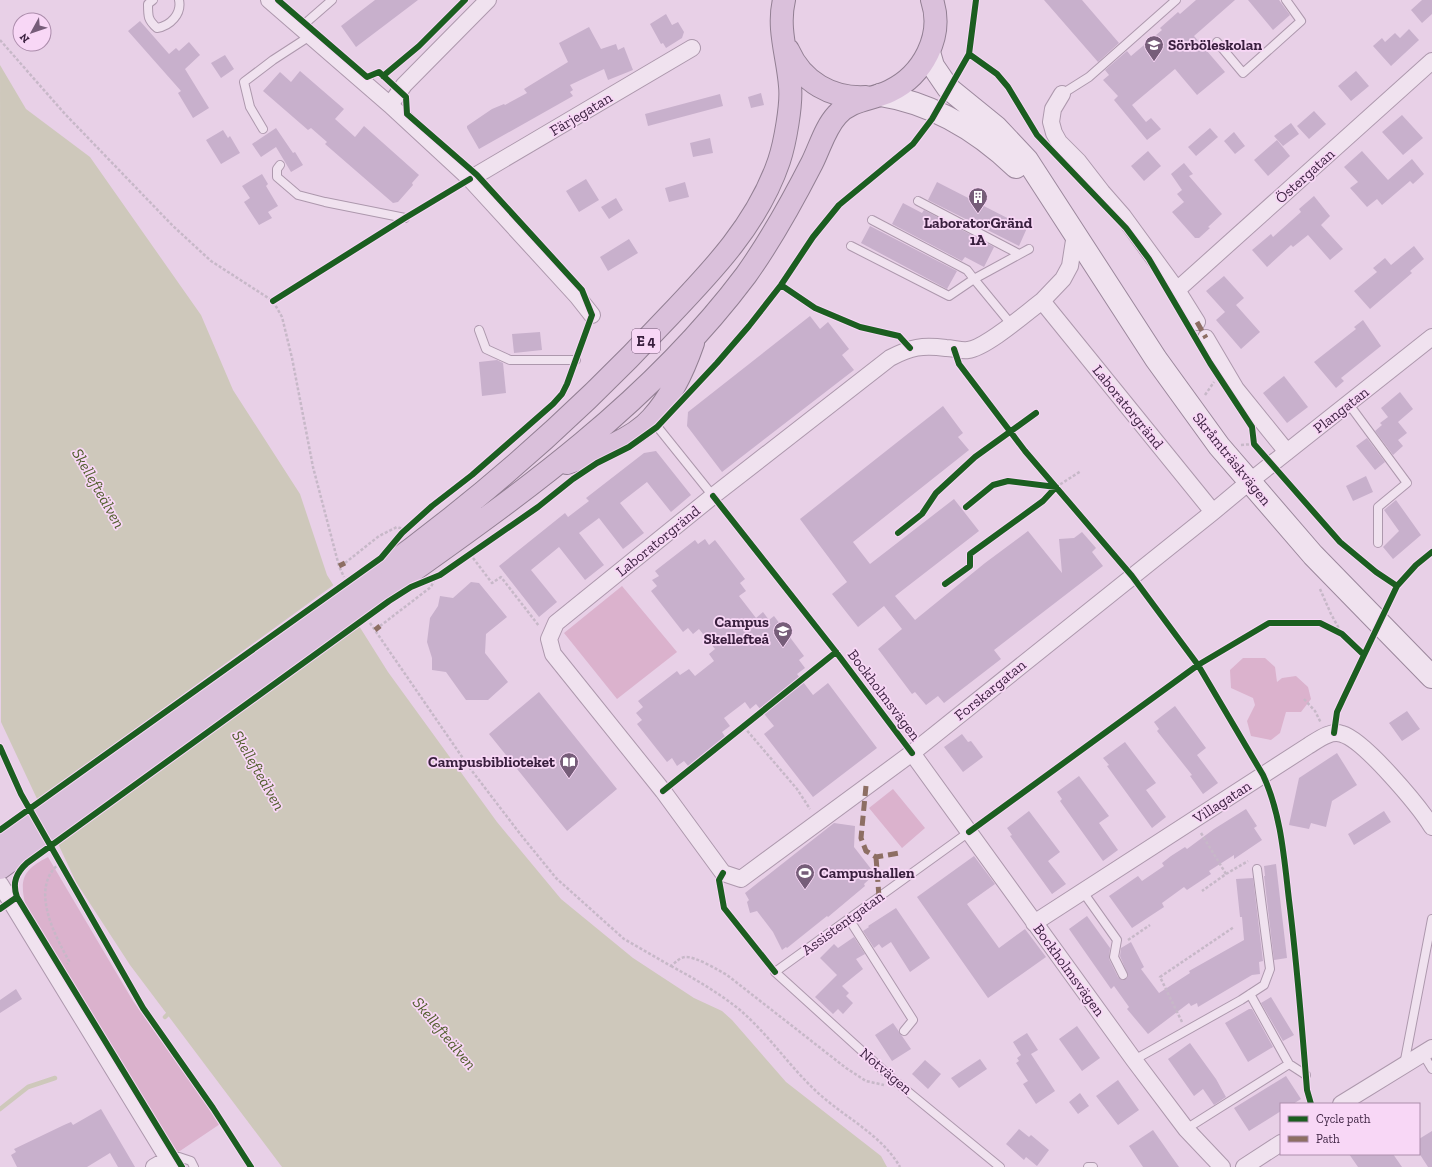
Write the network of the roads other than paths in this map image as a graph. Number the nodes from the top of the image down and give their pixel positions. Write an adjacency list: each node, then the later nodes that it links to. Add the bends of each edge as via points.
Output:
1 (153, 0): 2 (lane, via 148,4 149,21 157,28 164,27 174,20 178,13)
2 (179, 0)
3 (332, 0): 10 (lane)
4 (488, 0): 17 (street, via 404,85)
5 (1176, 0): 15 (lane, via 1089,77)
6 (1286, 0): 11 (lane, via 1301,20 1243,73)
7 (273, 1): 10 (street)
8 (934, 2): 13 (highway, via 936,23)
9 (780, 10): 16 (highway, via 786,46 791,58 809,80 837,95 856,98); 48 (highway, E 4, via 791,88 787,124 780,158 770,186 745,230 633,355 558,427 420,543)
10 (306, 32): 17 (street); 18 (lane, via 244,82 250,107)
11 (1216, 42)
12 (692, 48): 20 (street, Färjegatan)
13 (929, 52): 16 (highway, via 913,75 903,84); 22 (main road, Skråmträskvägen, via 933,66 948,88 1012,142)
14 (1432, 61): 30 (street, Östergatan)
15 (1062, 94): 30 (street, via 1053,109 1051,122 1056,137 1123,216)
16 (877, 95): 22 (main road, Skråmträskvägen, via 908,100 925,106 996,148); 36 (highway, E 4, via 853,102 837,114 781,222 746,275)
17 (390, 105): 20 (street)
18 (263, 129)
19 (280, 165): 23 (lane, via 277,169 277,178 298,194)
20 (470, 179): 32 (street)
21 (918, 201): 28 (lane)
22 (1063, 215): 25 (main road, Skråmträskvägen)
23 (405, 218)
24 (872, 220): 29 (lane, via 967,270)
25 (1075, 234): 31 (street, Laboratorgränd, via 1070,266 1063,279); 44 (main road, Skråmträskvägen, via 1156,359 1219,446)
26 (851, 246): 29 (lane, via 949,296)
27 (1029, 249): 28 (lane)
28 (1019, 254): 29 (lane)
29 (974, 279): 34 (lane)
30 (1177, 290): 33 (street)
31 (1042, 301): 34 (street, Laboratorgränd); 46 (street, Laboratorgränd)
32 (592, 315)
33 (1197, 322)
34 (1011, 324): 45 (street, Laboratorgränd, via 983,344 968,350 920,347 908,349 890,358)
35 (479, 330): 39 (lane, via 486,349 510,360)
36 (696, 334): 41 (highway, via 685,366); 43 (highway, E 4, via 645,388)
37 (1432, 337): 40 (street, Plangatan)
38 (1206, 338): 42 (street, via 1236,389)
39 (576, 360)
40 (1348, 403): 42 (street, Plangatan); 47 (lane, via 1407,484 1378,507)
41 (652, 419): 43 (highway, via 627,437 596,453); 45 (lane)
42 (1287, 452): 44 (street, Plangatan)
43 (552, 468): 48 (highway, E 4)
44 (1249, 482): 46 (street, Forskargatan); 49 (main road, Skråmträskvägen, via 1313,555)
45 (713, 496): 57 (street, Laboratorgränd, via 556,623 549,639 553,654 664,791)
46 (1213, 512): 50 (street, Forskargatan)
47 (1378, 543)
48 (360, 583): 53 (highway, E 4, bridge)
49 (1432, 677)
50 (912, 753): 52 (street, Bockholmsvägen); 57 (street, Forskargatan, via 740,879)
51 (1432, 827): 59 (street, Villagatan, via 1406,793 1363,748 1352,739 1334,733 1321,738)
52 (969, 832): 60 (lane, Assistentgatan); 62 (street, Bockholmsvägen)
53 (28, 837): 54 (highway, E 4); 55 (highway, E 4)
54 (0, 844)
55 (0, 868)
56 (1256, 869): 65 (lane, via 1270,969 1264,985)
57 (723, 873)
58 (0, 884): 76 (street)
59 (1083, 892): 62 (street, Villagatan); 64 (lane, via 1117,940 1114,957)
60 (849, 919): 63 (lane, Assistentgatan); 66 (lane, via 913,1020)
61 (1432, 919): 70 (lane)
62 (1034, 923): 68 (street, Bockholmsvägen)
63 (775, 972): 78 (lane, Notvägen, via 895,1081)
64 (1124, 975)
65 (1250, 994): 68 (lane); 69 (lane)
66 (904, 1031)
67 (1427, 1051): 70 (street); 71 (lane)
68 (1134, 1060): 74 (street, Bockholmsvägen)
69 (1289, 1064): 72 (lane); 74 (lane)
70 (1404, 1065): 73 (street)
71 (1432, 1069)
72 (1306, 1075)
73 (1343, 1103)
74 (1186, 1129): 81 (street, Bockholmsvägen)
75 (1280, 1144): 82 (street)
76 (165, 1164): 77 (lane, via 179,1157 191,1161)
77 (194, 1167)
78 (1000, 1167)
79 (1088, 1167): 80 (lane)
80 (1093, 1167)
81 (1222, 1167)
82 (1244, 1167)

